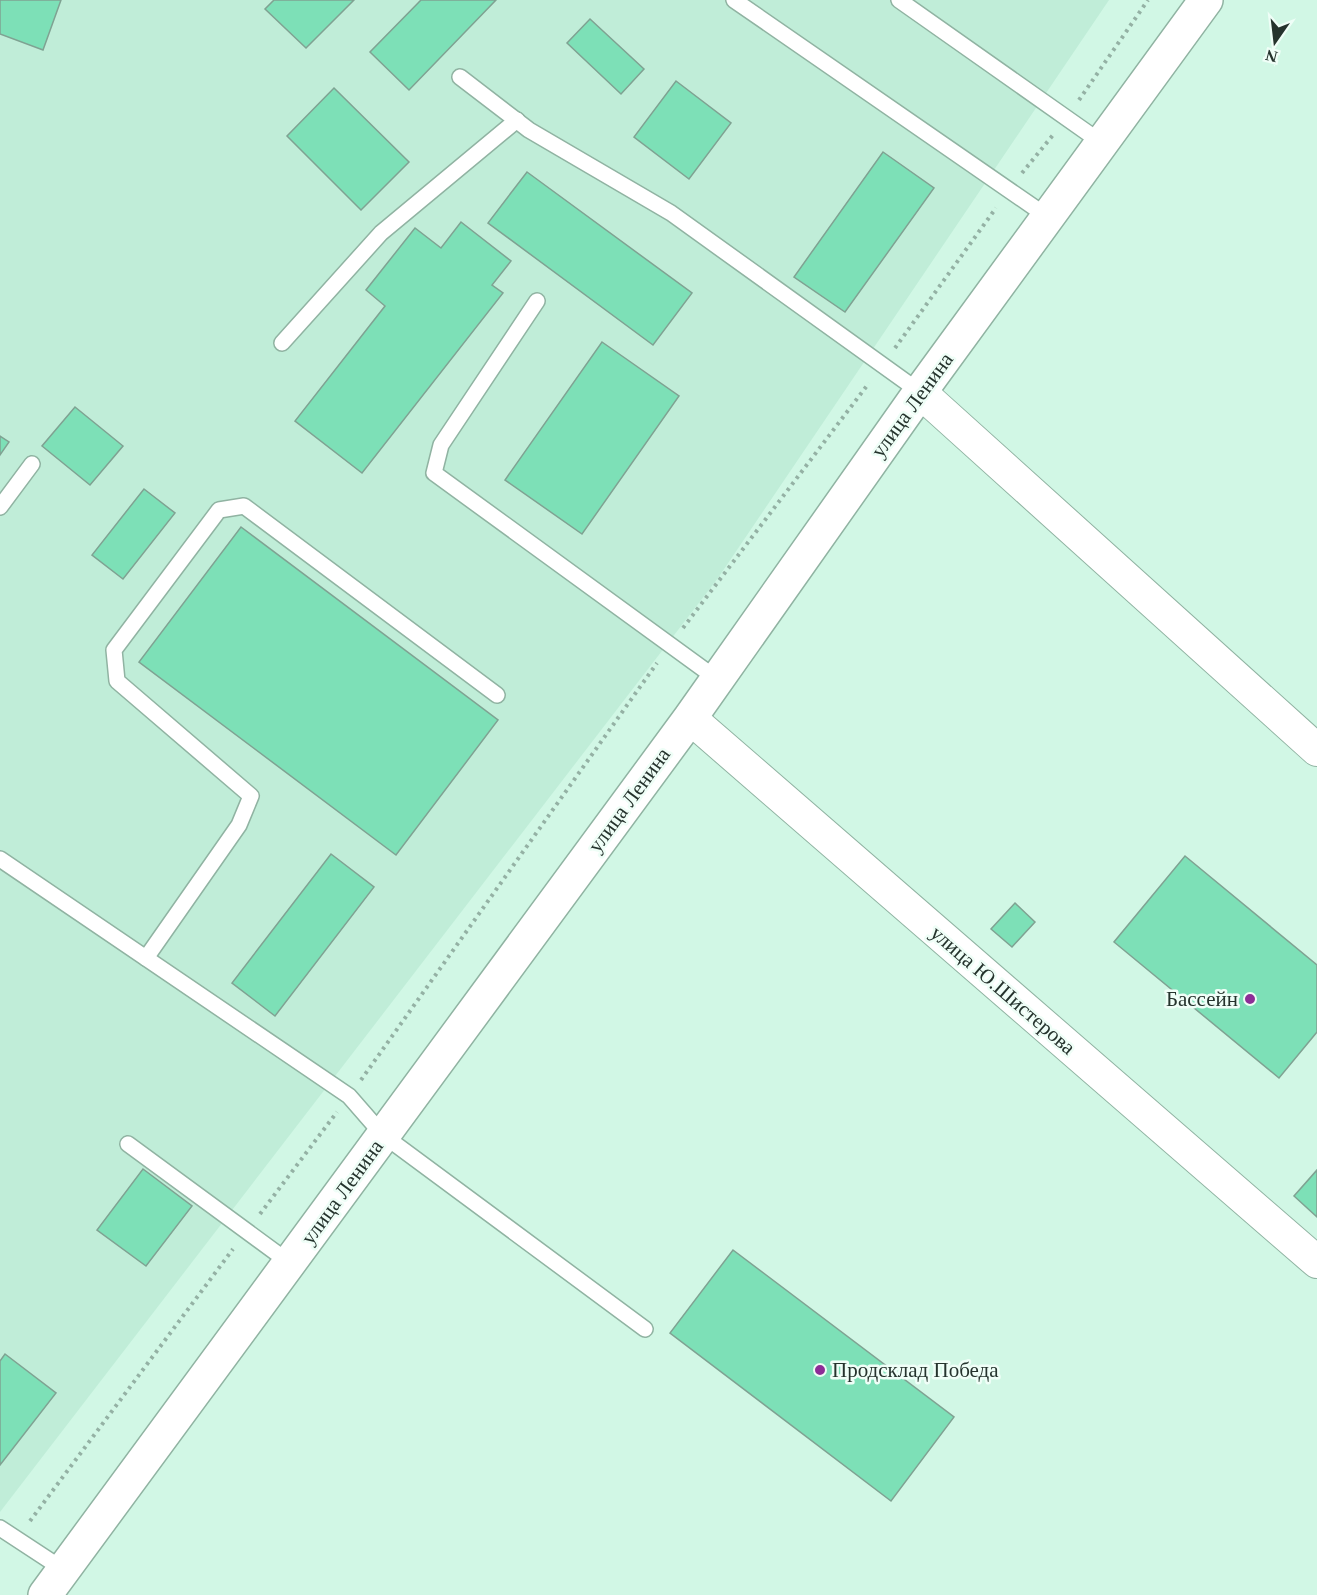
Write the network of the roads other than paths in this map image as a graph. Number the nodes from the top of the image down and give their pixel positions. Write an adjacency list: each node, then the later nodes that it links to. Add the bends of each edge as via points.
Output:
1 (734, 0): 7 (lane)
2 (899, 0): 6 (lane)
3 (1206, 0): 6 (main road, улица Ленина)
4 (460, 77): 5 (lane)
5 (517, 120): 9 (lane, via 381,233); 10 (lane, via 671,213)
6 (1102, 143): 7 (main road, улица Ленина)
7 (1048, 217): 10 (main road, улица Ленина)
8 (537, 301): 13 (lane, via 441,445 435,473)
9 (282, 343)
10 (920, 392): 13 (main road, улица Ленина); 16 (street)
11 (32, 464): 12 (lane)
12 (0, 507)
13 (717, 679): 15 (main road, улица Ленина)
14 (497, 695): 18 (lane, via 244,506 219,510 114,650 117,681 251,795 239,825)
15 (690, 718): 19 (main road, улица Ленина); 21 (street, улица Ю.Шистерова)
16 (1317, 750)
17 (0, 859): 18 (lane)
18 (146, 958): 19 (lane, via 350,1096)
19 (383, 1135): 22 (main road, улица Ленина); 23 (lane)
20 (128, 1144): 22 (lane)
21 (1317, 1262)
22 (290, 1263): 25 (main road, улица Ленина)
23 (645, 1329)
24 (0, 1528): 25 (lane, via 16,1539)
25 (55, 1582)

